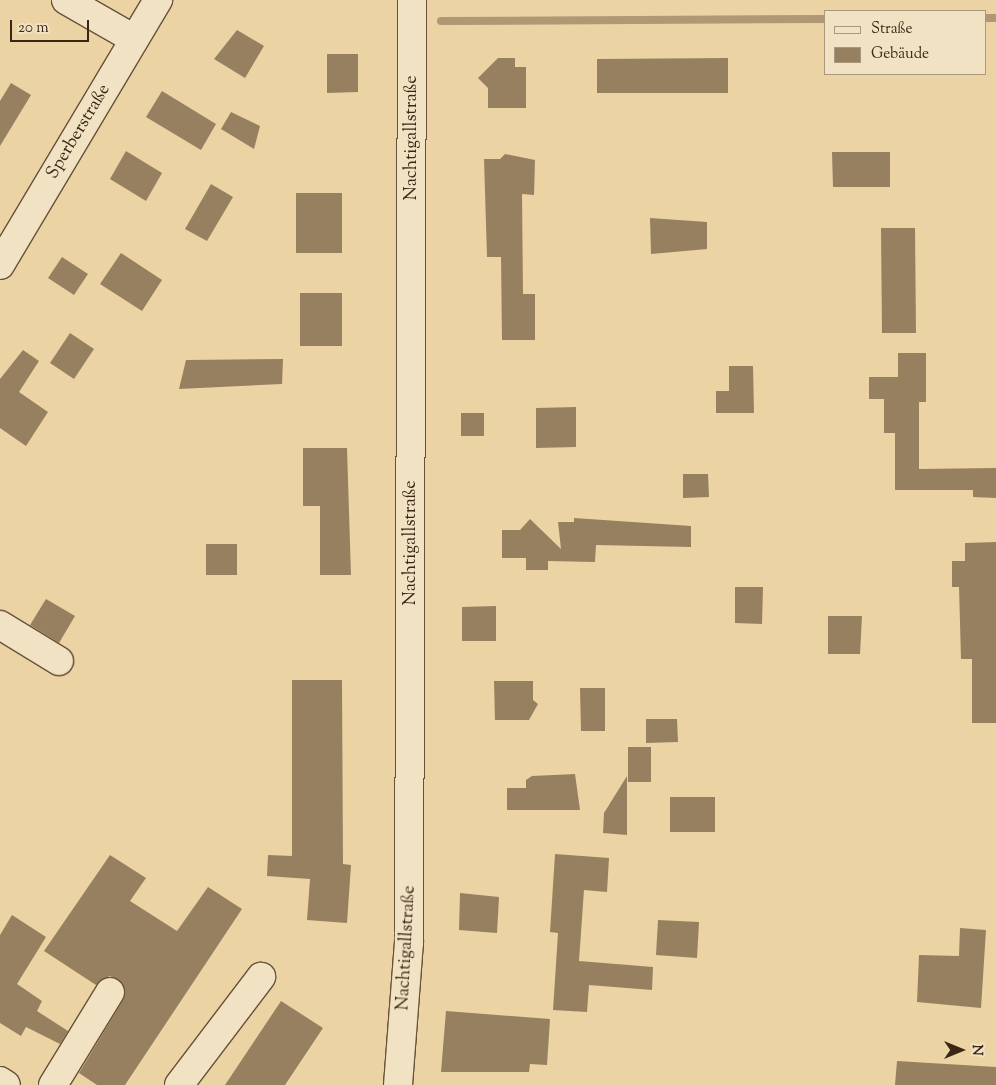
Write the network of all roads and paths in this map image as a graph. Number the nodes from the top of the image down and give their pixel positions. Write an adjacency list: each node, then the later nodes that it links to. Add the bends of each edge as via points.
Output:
1 (66, 0): 4 (street)
2 (158, 0): 4 (street, Sperberstraße)
3 (412, 0): 14 (street, Nachtigallstraße, via 409,943)
4 (134, 40): 5 (street, Sperberstraße)
5 (0, 265)
6 (0, 625): 7 (street)
7 (59, 661)
8 (261, 977): 13 (street)
9 (110, 992): 12 (street)
10 (0, 1081): 11 (street)
11 (6, 1085)
12 (54, 1085)
13 (178, 1085)
14 (398, 1085)

